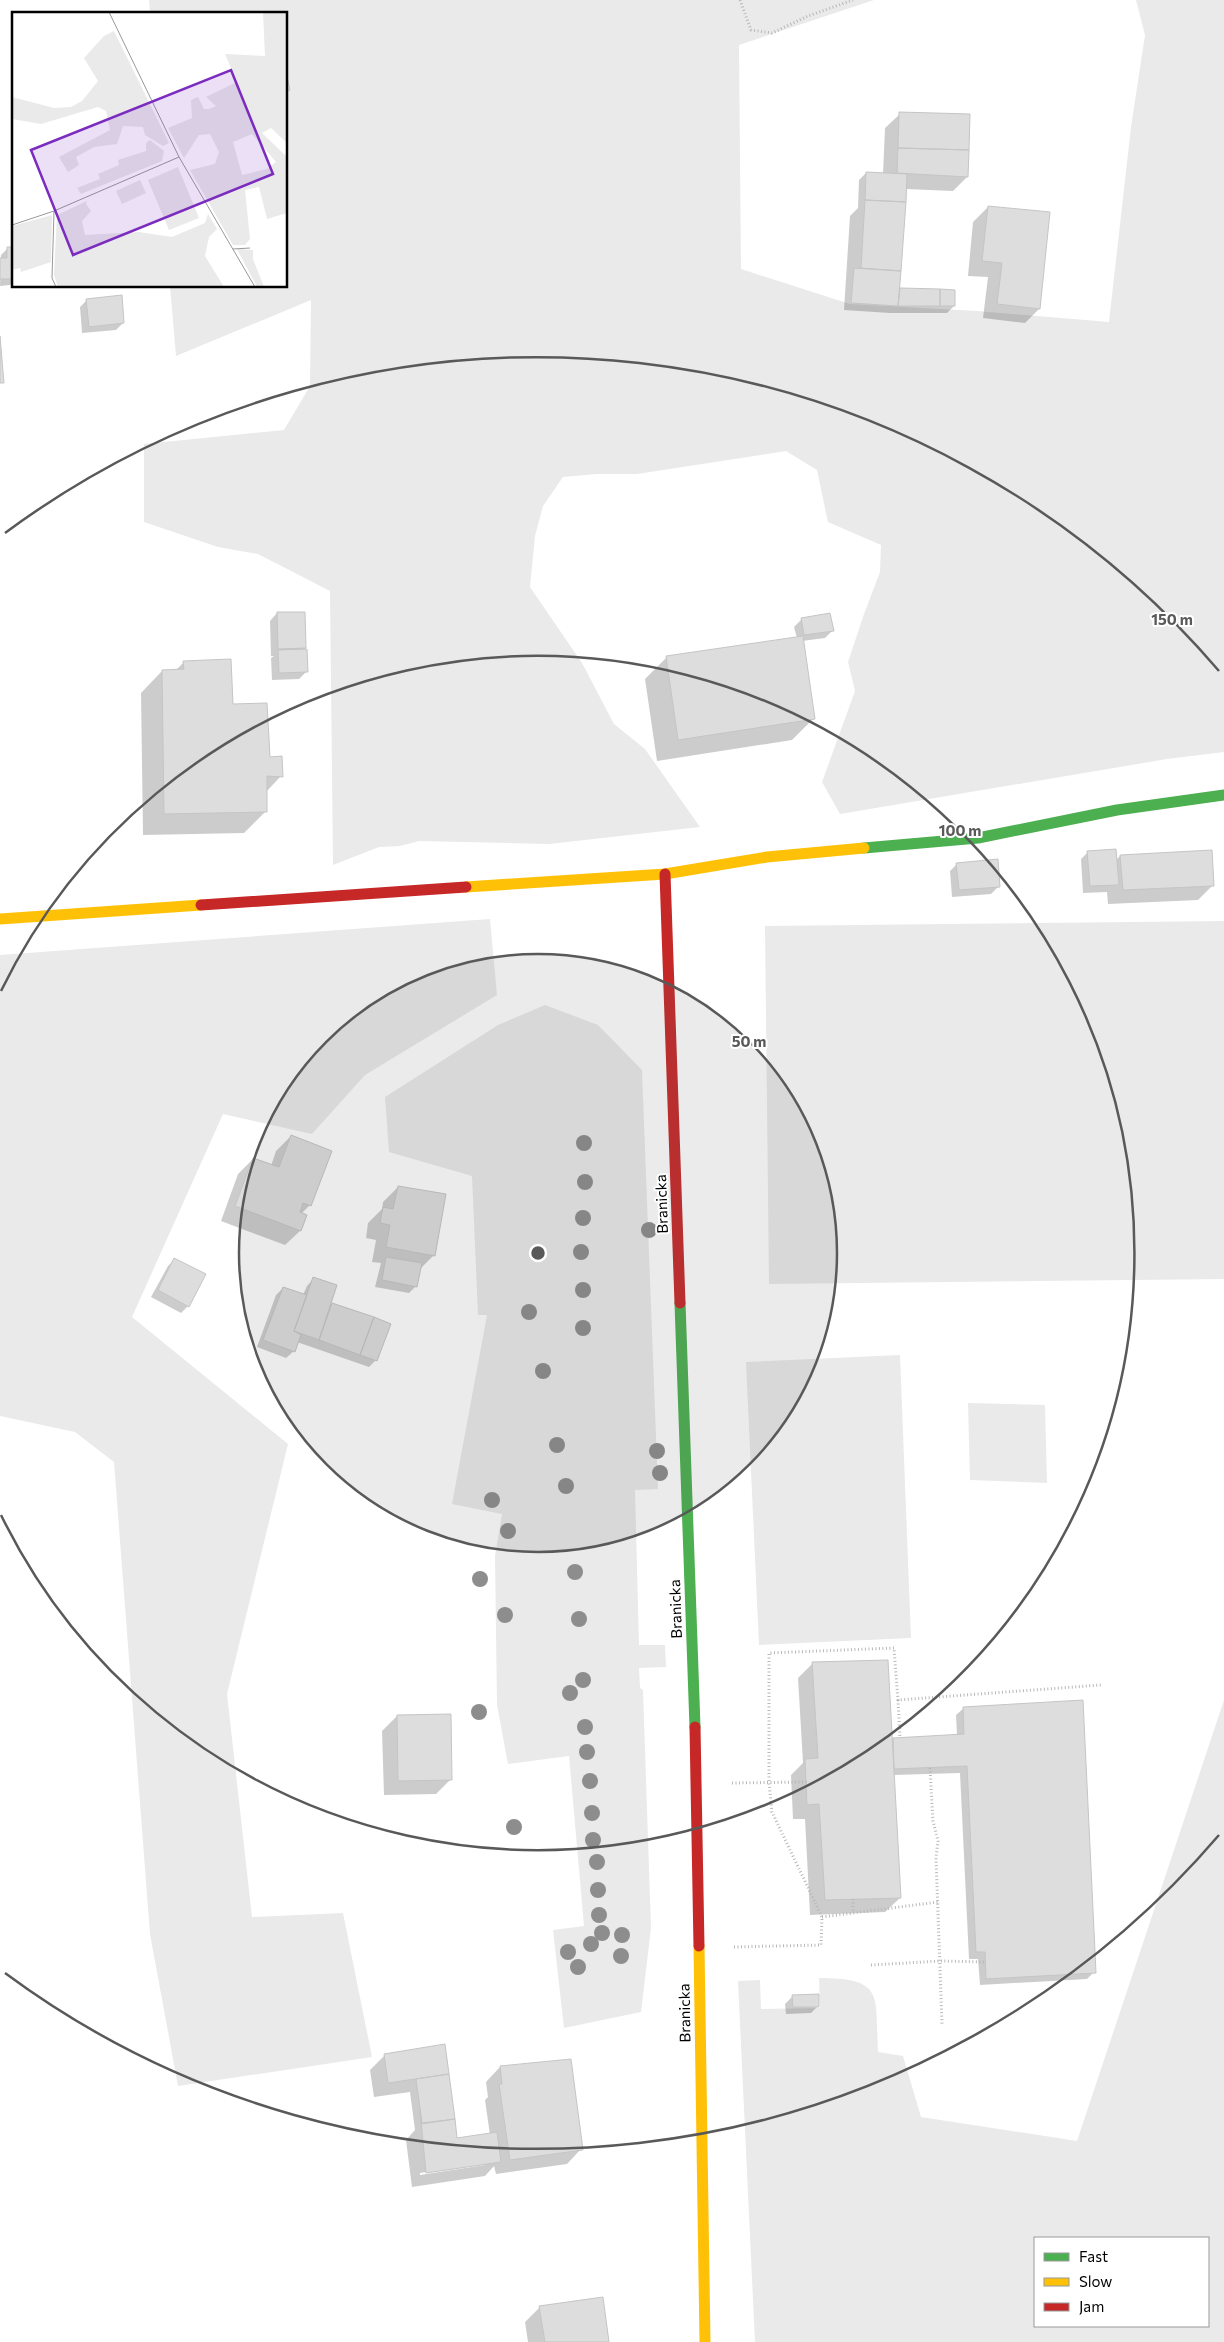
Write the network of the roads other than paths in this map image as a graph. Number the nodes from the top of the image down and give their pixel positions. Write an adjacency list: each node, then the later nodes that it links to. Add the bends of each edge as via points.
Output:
1 (1224, 795): 2 (street, via 1118,810 978,838 767,858)
2 (665, 874): 3 (street); 4 (street, Branicka, via 697,1790)
3 (0, 919)
4 (705, 2342)

